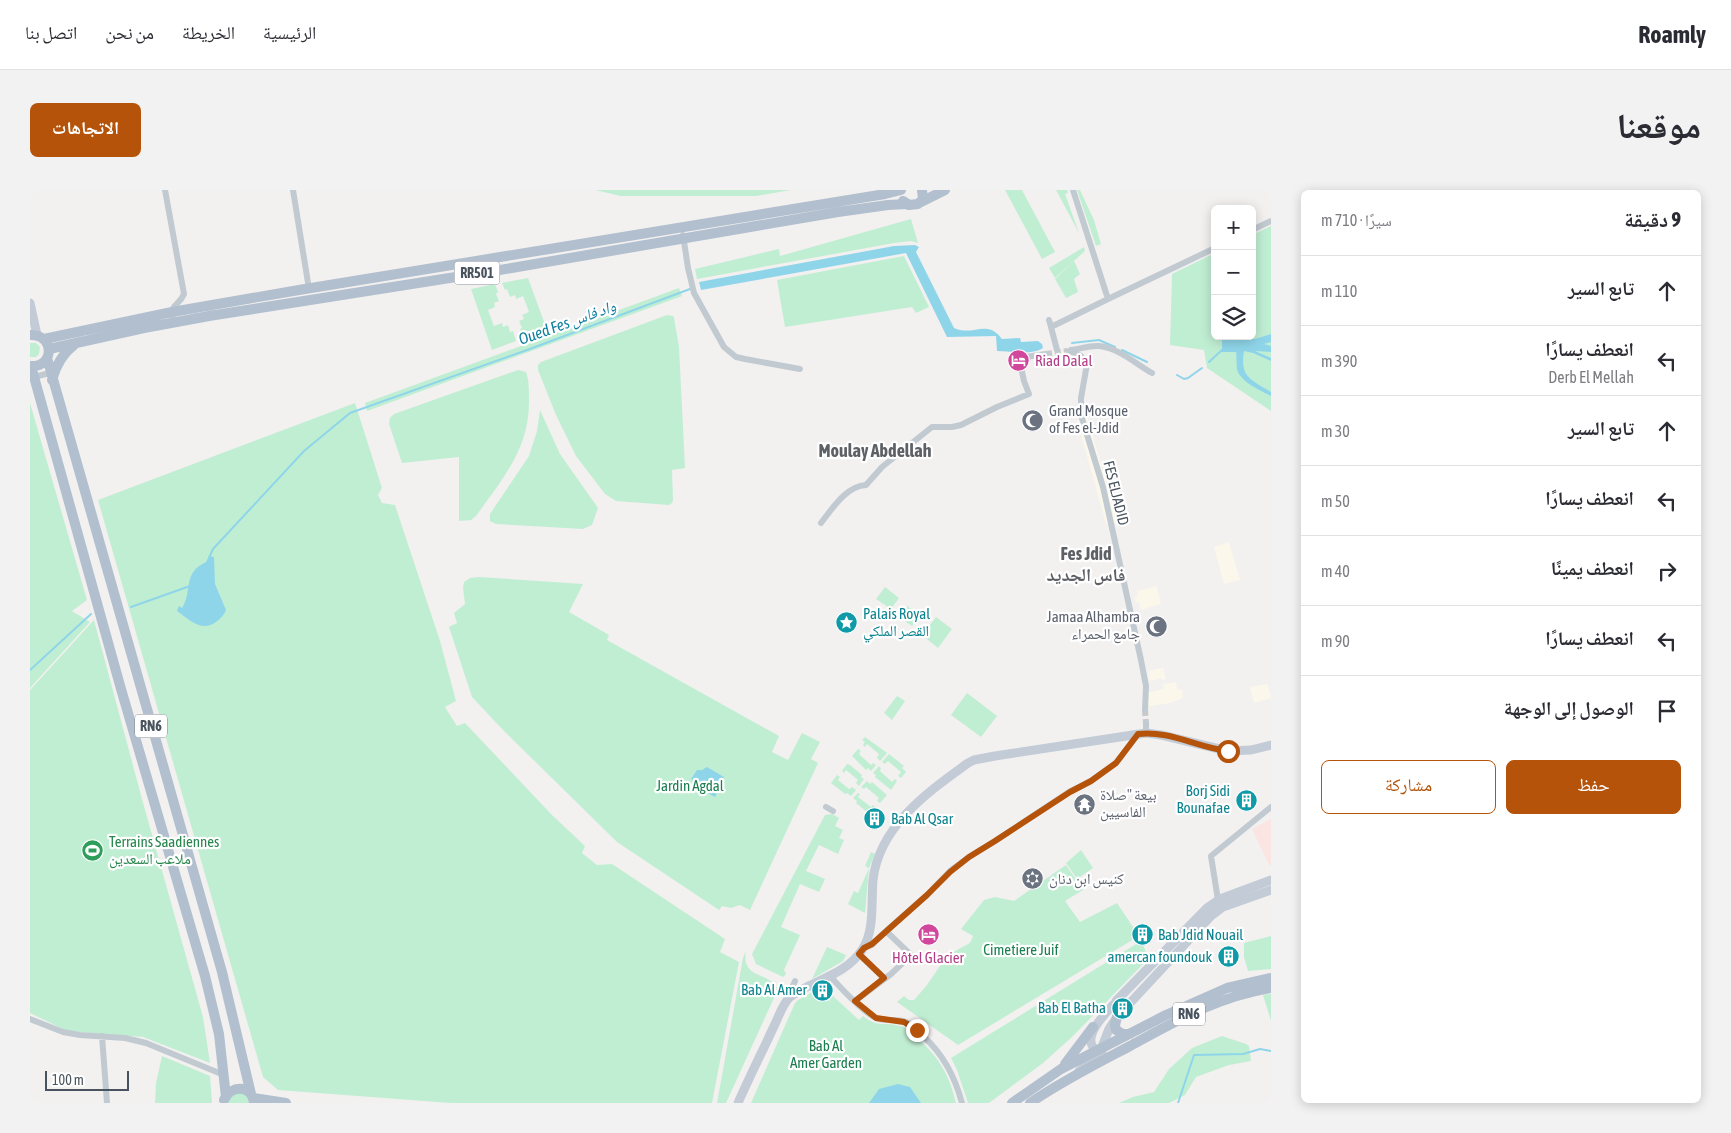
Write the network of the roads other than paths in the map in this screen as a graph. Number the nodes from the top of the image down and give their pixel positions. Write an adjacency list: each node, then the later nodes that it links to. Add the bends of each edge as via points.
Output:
1 (165, 190): 21 (street, via 184,294 173,307)
2 (293, 190): 16 (street)
3 (902, 190): 8 (main road, RR501); 10 (main road, RR501)
4 (922, 190): 7 (main road)
5 (945, 190): 7 (main road)
6 (1073, 190): 18 (street)
7 (921, 202): 8 (main road, RR501, via 912,206)
8 (906, 204): 12 (main road, RR501)
9 (1271, 221): 11 (street)
10 (681, 227): 12 (street); 14 (main road, RR501)
11 (1256, 228)
12 (684, 238): 15 (main road, RR501); 32 (street, via 694,293 724,347 736,357)
13 (1211, 250): 18 (street)
14 (482, 261): 15 (street); 17 (main road, RR501)
15 (483, 272): 17 (main road, RR501)
16 (304, 289): 17 (main road, RR501); 19 (street); 21 (main road, RR501)
17 (326, 291): 19 (main road, RR501)
18 (1108, 299): 23 (street)
19 (301, 301): 21 (main road, RR501)
20 (30, 303): 25 (street)
21 (172, 317): 24 (main road, RR501); 26 (main road, RR501)
22 (1049, 320): 23 (street)
23 (1052, 327): 28 (street)
24 (60, 335): 25 (main road, RR501); 27 (street)
25 (37, 336): 29 (main road, RN6)
26 (79, 342): 27 (main road, RR501); 35 (main road, via 66,350)
27 (63, 345): 29 (main road, RR501)
28 (1058, 350)
29 (48, 354): 31 (main road, RN6, via 40,365); 35 (main road, RN6)
30 (1046, 354): 36 (street, via 1019,358 1029,394 961,425 932,427 877,471 866,485 858,485 843,496)
31 (30, 366): 34 (main road, RN6)
32 (800, 369)
33 (1152, 373): 37 (street, FES ELJADID, via 1128,357 1102,346 1069,351 1081,356 1087,364 1081,414 1103,487 1141,660 1146,686)
34 (34, 377): 35 (street); 65 (main road, RN6, via 205,976 219,1034)
35 (51, 377): 66 (main road, RN6, via 217,954)
36 (820, 523)
37 (1145, 710)
38 (1143, 730): 39 (street, via 1228,751); 46 (street, via 1116,763 969,857); 47 (street, via 974,760 954,773 906,813 886,841 875,868 869,937)
39 (1271, 745)
40 (826, 807): 42 (street)
41 (1271, 807): 45 (street, via 1211,856)
42 (834, 811)
43 (1271, 880): 45 (street)
44 (1271, 890): 56 (street, via 1214,913)
45 (1218, 900): 58 (street, via 1204,910)
46 (886, 931): 47 (street); 49 (street, via 911,955)
47 (862, 952): 48 (street); 49 (street)
48 (830, 976): 55 (street); 70 (street, via 787,1000)
49 (884, 978): 55 (street)
50 (1271, 978): 52 (main road, RN6)
51 (795, 981): 54 (street)
52 (1252, 986): 53 (main road, RN6); 59 (main road, RN6, via 1215,992); 62 (main road, RN6)
53 (1271, 988)
54 (791, 990)
55 (855, 1001): 71 (street, via 876,1018 904,1022 936,1048 946,1062)
56 (1117, 1017): 59 (main road, via 1116,1030); 61 (street)
57 (30, 1019): 60 (street, via 63,1032)
58 (1093, 1027): 61 (street, via 1092,1042); 63 (main road)
59 (1130, 1034): 61 (main road, RN6)
60 (102, 1036): 65 (street, via 146,1042); 68 (street)
61 (1101, 1048): 62 (street); 63 (main road, RN6); 64 (street)
62 (1112, 1055): 64 (main road, RN6)
63 (1061, 1069): 72 (main road, RN6)
64 (1075, 1074): 73 (main road, RN6)
65 (224, 1075): 67 (main road, RN6)
66 (253, 1098): 67 (main road, RN6, via 240,1088 231,1090); 69 (main road, RN6)
67 (225, 1100)
68 (107, 1103)
69 (286, 1103)
70 (738, 1103)
71 (962, 1103)
72 (1012, 1103)
73 (1030, 1103)

